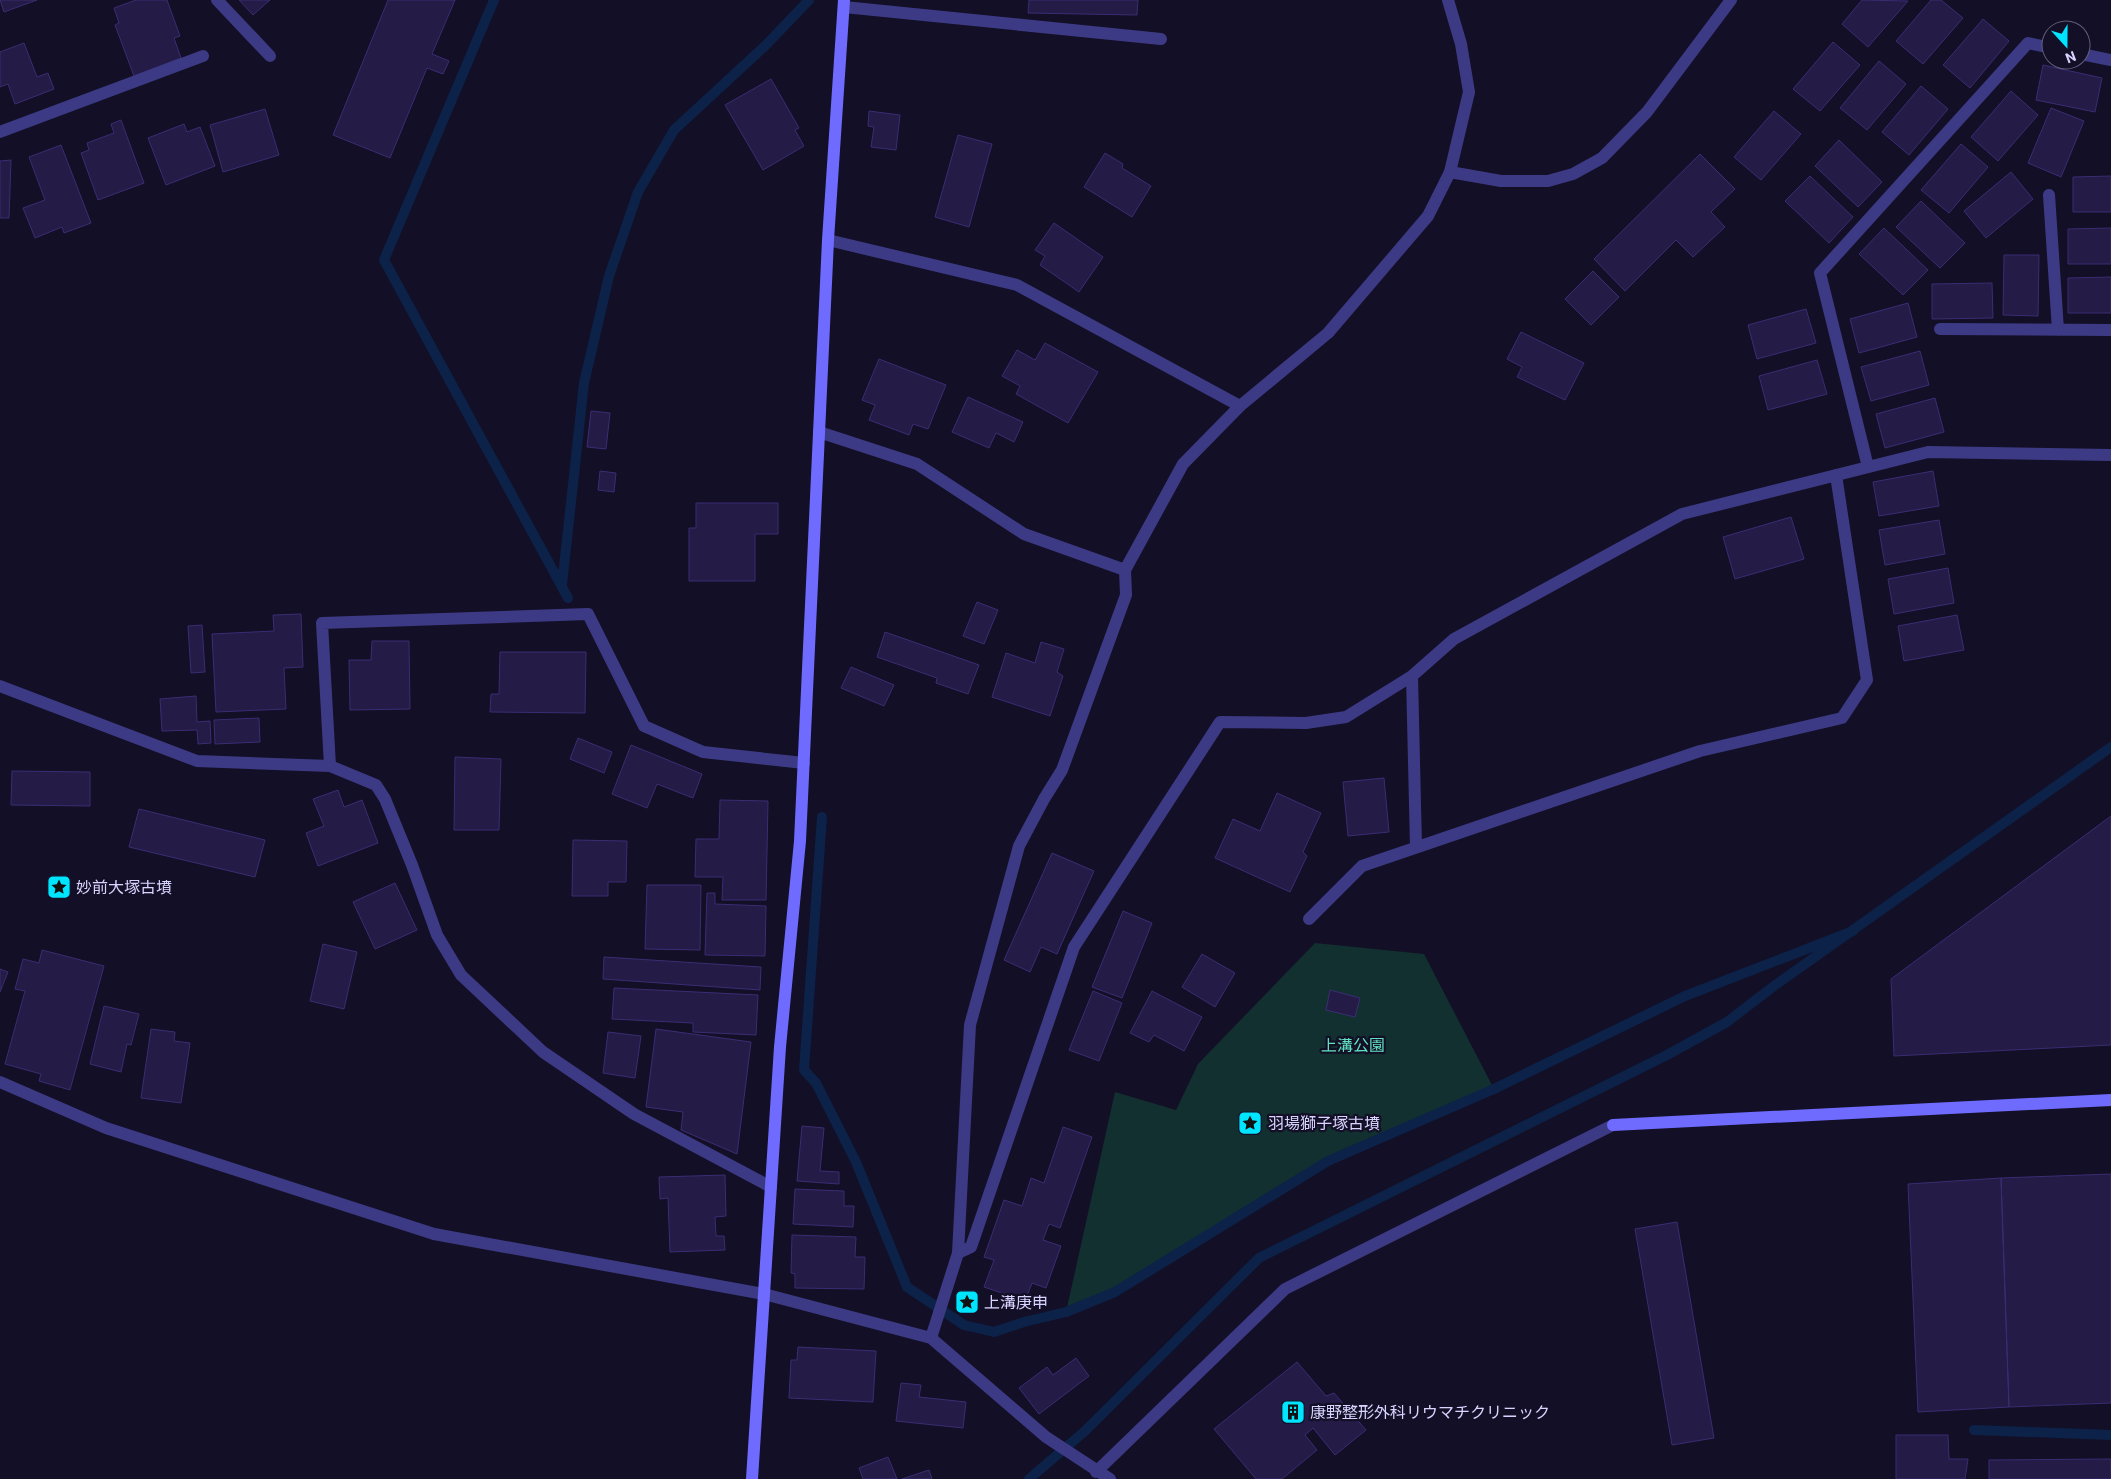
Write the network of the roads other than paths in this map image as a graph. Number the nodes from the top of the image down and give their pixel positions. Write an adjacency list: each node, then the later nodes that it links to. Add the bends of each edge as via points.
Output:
1 (217, 0): 8 (street)
2 (1448, 0): 12 (street, via 1461,44 1469,92)
3 (1731, 0): 12 (street, via 1647,112 1602,158 1573,174 1548,181 1501,181)
4 (844, 3): 5 (street); 14 (street)
5 (1161, 39)
6 (2041, 46): 21 (street, via 2028,43 1820,273)
7 (203, 56): 11 (street)
8 (270, 56)
9 (2091, 56): 10 (street)
10 (2111, 60)
11 (0, 132)
12 (1450, 172): 18 (street, via 1428,216 1328,333)
13 (2048, 195): 16 (street)
14 (828, 240): 18 (street, via 1017,286); 19 (street)
15 (1940, 329): 16 (street)
16 (2058, 330): 17 (street)
17 (2111, 330)
18 (1240, 406): 23 (street, via 1182,464)
19 (819, 432): 23 (street, via 917,464 1024,534); 26 (street)
20 (2111, 455): 21 (street, via 1928,452)
21 (1868, 468): 22 (street)
22 (1836, 475): 24 (street, via 1682,514 1454,639); 28 (street, via 1867,680 1842,718 1700,751)
23 (1125, 570): 33 (street, via 1126,595 1062,770 1019,846 970,1025)
24 (1412, 676): 28 (street); 33 (street, via 1346,717 1306,723 1220,722 1074,947 971,1247)
25 (0, 686): 27 (street, via 197,761)
26 (804, 763): 27 (street, via 703,752 644,726 588,614 322,623); 32 (street, via 800,841 780,1047)
27 (330, 766): 32 (street, via 376,785 385,799 437,935 461,974 543,1052 634,1114)
28 (1416, 847): 29 (street, via 1362,866)
29 (1309, 919)
30 (0, 1082): 34 (street, via 106,1128 434,1234)
31 (2111, 1100): 36 (street, via 1613,1125 1285,1290)
32 (772, 1187): 34 (street)
33 (958, 1253): 35 (street)
34 (764, 1294): 35 (street); 37 (street)
35 (931, 1338): 36 (street, via 1046,1436)
36 (1096, 1472): 38 (street)
37 (752, 1479)
38 (1110, 1479)

